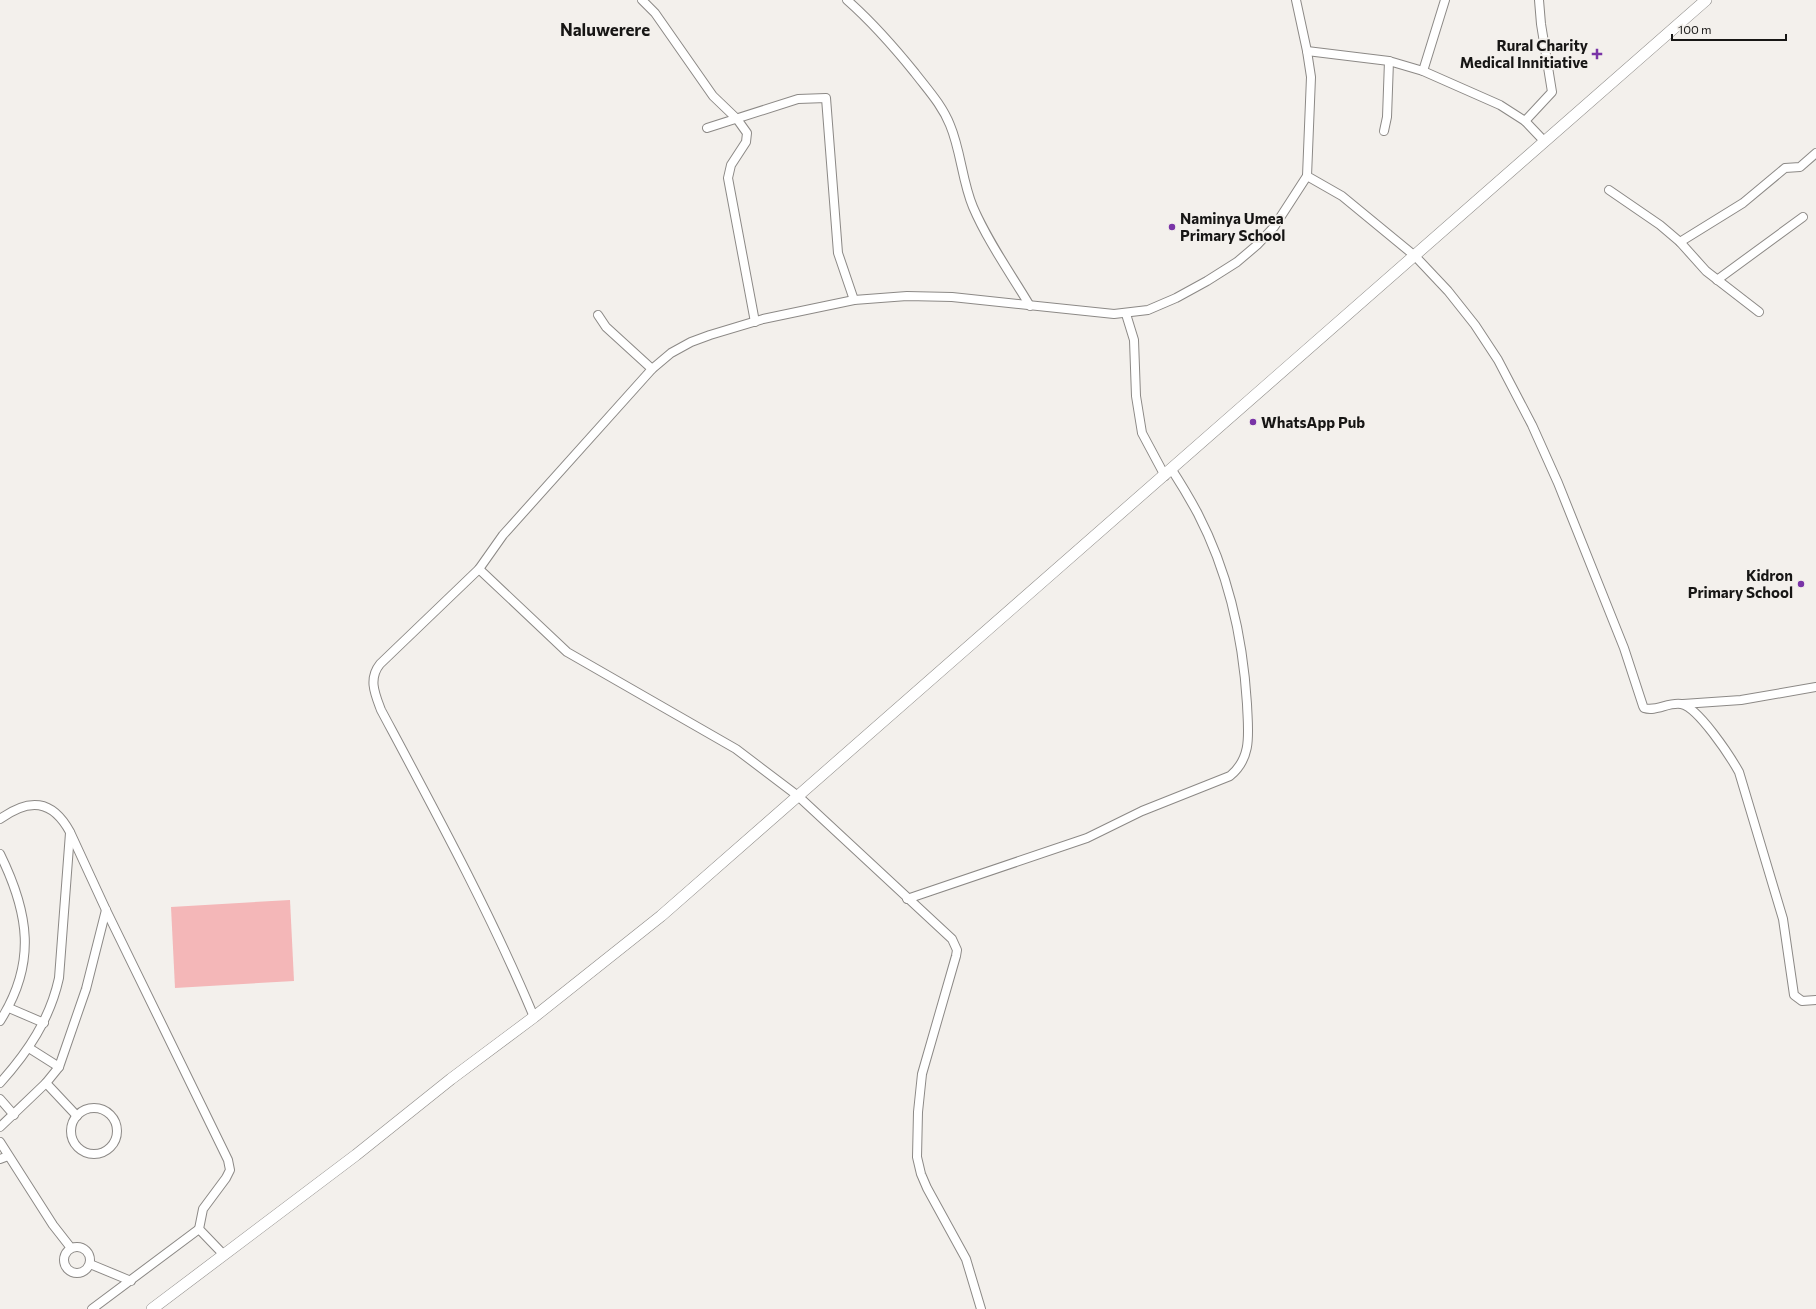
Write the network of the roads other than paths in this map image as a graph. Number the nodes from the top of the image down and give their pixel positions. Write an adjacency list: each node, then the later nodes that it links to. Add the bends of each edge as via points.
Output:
1 (642, 0): 10 (street, via 655,13 713,96)
2 (847, 0): 23 (street, via 900,55 944,112 951,127 973,206 982,226)
3 (1296, 0): 7 (street)
4 (1445, 0): 9 (street)
5 (1539, 0): 11 (street, via 1552,92)
6 (1706, 0): 14 (main road)
7 (1308, 51): 8 (street); 16 (street, via 1311,105)
8 (1389, 61): 9 (street); 13 (street)
9 (1423, 71): 11 (street, via 1500,105)
10 (737, 119): 12 (street); 22 (street, via 798,99 826,98 838,253); 27 (street, via 747,133 746,142 731,165 728,178)
11 (1525, 121): 14 (street)
12 (707, 128)
13 (1384, 131)
14 (1545, 142): 20 (main road)
15 (1816, 153): 19 (street, via 1800,166 1785,168 1743,203)
16 (1307, 176): 20 (street, via 1342,196); 25 (street, via 1274,227 1258,245 1237,262 1176,298 1148,310)
17 (1609, 190): 19 (street, via 1660,224)
18 (1803, 218): 21 (street)
19 (1680, 242): 21 (street)
20 (1415, 256): 29 (main road); 32 (street, via 1475,325 1498,360 1532,425 1624,648 1643,706 1651,709 1669,704)
21 (1717, 280): 24 (street)
22 (854, 300): 23 (street, via 907,296 952,297); 27 (street)
23 (1030, 306): 25 (street)
24 (1759, 312)
25 (1126, 314): 29 (street, via 1134,340 1136,396 1142,434)
26 (598, 315): 28 (street, via 606,327)
27 (755, 322): 28 (street, via 691,342 671,353)
28 (652, 369): 30 (street, via 503,535)
29 (1169, 473): 33 (main road); 37 (street, via 1198,515 1229,593 1245,681 1248,744 1240,768 1230,776 1142,811 1087,838)
30 (479, 569): 33 (street, via 567,652 736,749); 41 (street, via 380,664 373,677 374,687 382,710 518,977)
31 (1816, 687): 32 (street, via 1741,700)
32 (1682, 704): 39 (street, via 1700,717 1739,772 1783,919 1794,995 1802,1001)
33 (798, 796): 37 (street); 41 (main road, via 661,916)
34 (0, 819): 35 (street, via 13,810 37,804 56,812)
35 (70, 832): 38 (street); 43 (street, via 59,978)
36 (0, 854): 40 (street, via 16,890 25,948 22,971)
37 (907, 899): 61 (street, via 952,938 957,950 922,1074 917,1157 927,1188 966,1259)
38 (106, 910): 45 (street, via 86,989); 54 (street, via 228,1160 230,1170 203,1209)
39 (1816, 1000)
40 (9, 1008): 42 (street); 43 (street)
41 (534, 1017): 56 (main road)
42 (0, 1021)
43 (44, 1023): 44 (street)
44 (29, 1048): 45 (street); 47 (street)
45 (59, 1067): 46 (street)
46 (46, 1083): 49 (street); 50 (street)
47 (0, 1084)
48 (0, 1100): 49 (street)
49 (14, 1115): 51 (street)
50 (77, 1116): 50 (street, via 72,1133 74,1142 80,1149 96,1154 105,1152 112,1146 117,1129 115,1120 109,1114 101,1109 92,1108)
51 (0, 1127)
52 (0, 1142): 53 (street)
53 (4, 1158): 55 (street)
54 (199, 1229): 56 (street); 58 (street)
55 (71, 1248): 57 (street, via 81,1247 86,1250); 57 (street, via 64,1256 68,1271 78,1274)
56 (223, 1254): 60 (main road)
57 (90, 1264): 58 (street)
58 (131, 1281): 59 (street)
59 (92, 1309)
60 (152, 1309)
61 (981, 1309)

